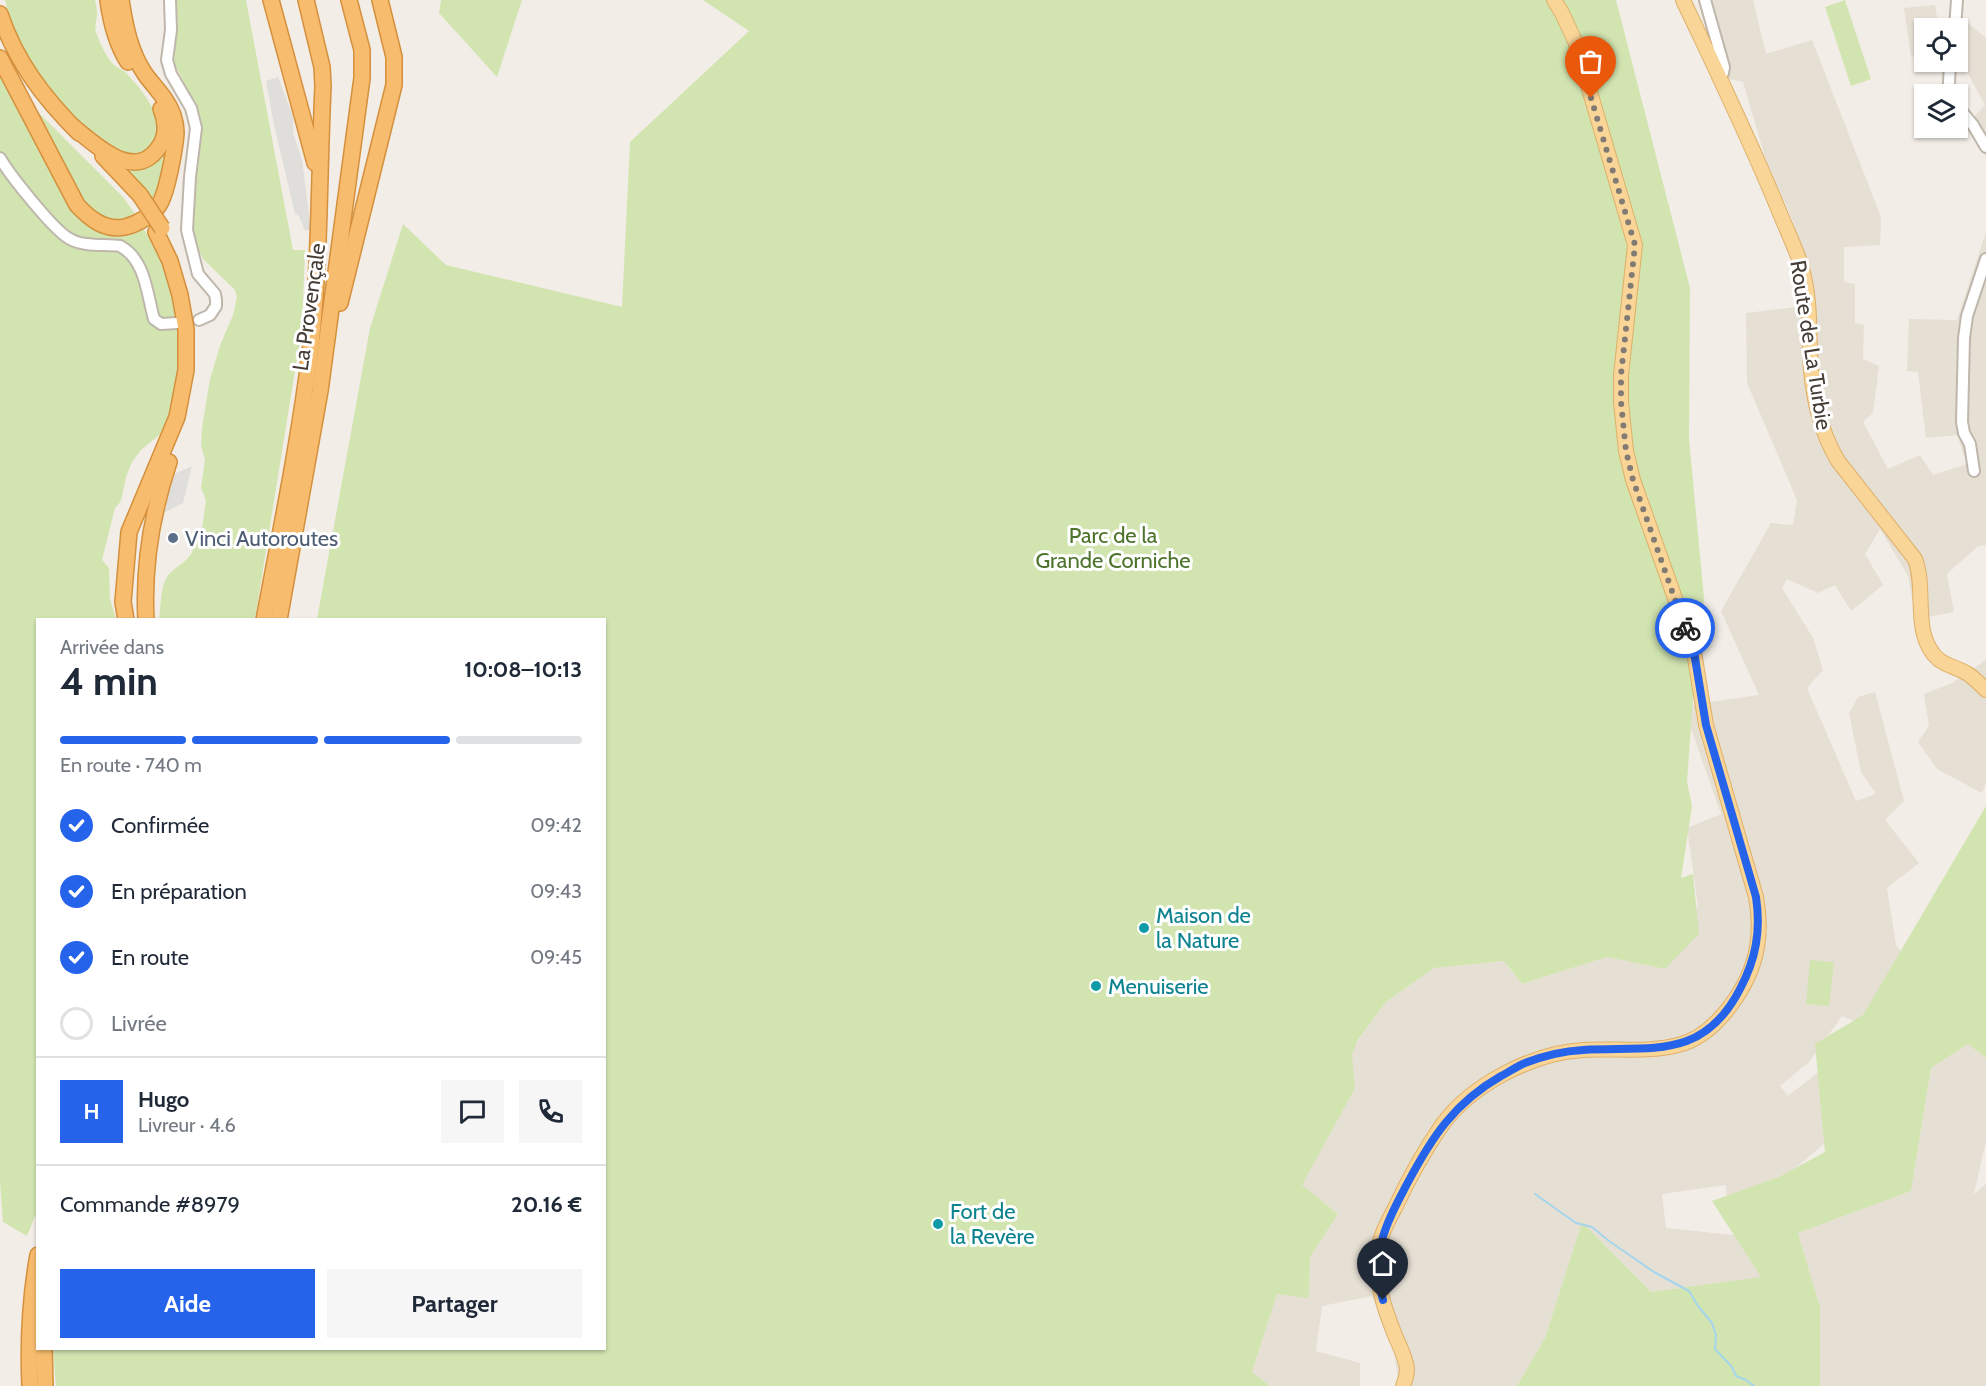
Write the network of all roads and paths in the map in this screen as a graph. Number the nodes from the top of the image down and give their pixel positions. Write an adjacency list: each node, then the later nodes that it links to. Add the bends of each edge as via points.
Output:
1 (108, 0): 18 (highway, via 119,44 164,115 163,139 146,159 126,162 109,155)
2 (121, 0): 15 (highway, via 135,58 168,101 176,131 162,200 139,221 115,227 101,224 77,206)
3 (170, 0): 25 (street, via 167,60 195,118 196,129 187,230 198,274 216,300 210,315)
4 (271, 0): 21 (highway)
5 (306, 0): 21 (highway, La Provençale, via 323,75)
6 (349, 0): 27 (highway, La Provençale, via 362,50 362,78)
7 (380, 0): 27 (highway, via 394,57 394,85)
8 (1554, 0): 38 (main road, via 1575,41 1635,245 1621,375 1626,451 1694,652 1706,725 1756,897 1758,939 1750,970 1736,997 1720,1018 1698,1036 1658,1049 1567,1051 1524,1063 1479,1090 1442,1125 1398,1201 1379,1251 1381,1294 1406,1360)
9 (1683, 0): 16 (main road, Route de La Turbie)
10 (1705, 0): 16 (street, via 1724,67)
11 (1958, 0): 13 (street)
12 (0, 14): 18 (highway, via 24,68)
13 (1956, 18)
14 (0, 39): 22 (highway, via 33,95)
15 (0, 58)
16 (1718, 76): 33 (main road, Route de La Turbie, via 1800,263 1809,307 1813,380 1828,443 1915,560 1930,649 1939,660 1968,674)
17 (1968, 119): 19 (street)
18 (72, 126): 22 (highway, via 124,176)
19 (1986, 147)
20 (0, 158): 26 (street, via 68,239 126,249 143,275 154,320 161,324)
21 (319, 177): 31 (highway, La Provençale, via 310,346)
22 (137, 197): 23 (highway, bridge)
23 (159, 230): 29 (highway, via 180,295 186,329 186,370 177,417 129,532 123,602); 30 (highway, via 173,250 187,291 194,362 183,422 152,521)
24 (1986, 259): 28 (street, via 1967,316 1963,347 1962,422)
25 (199, 320)
26 (177, 323)
27 (324, 361): 32 (highway, La Provençale)
28 (1974, 471)
29 (126, 618)
30 (146, 618)
31 (264, 618)
32 (279, 618)
33 (1986, 690)
34 (36, 1268): 36 (highway, via 29,1315)
35 (44, 1350): 37 (highway)
36 (30, 1386)
37 (45, 1386)
38 (1402, 1386)

